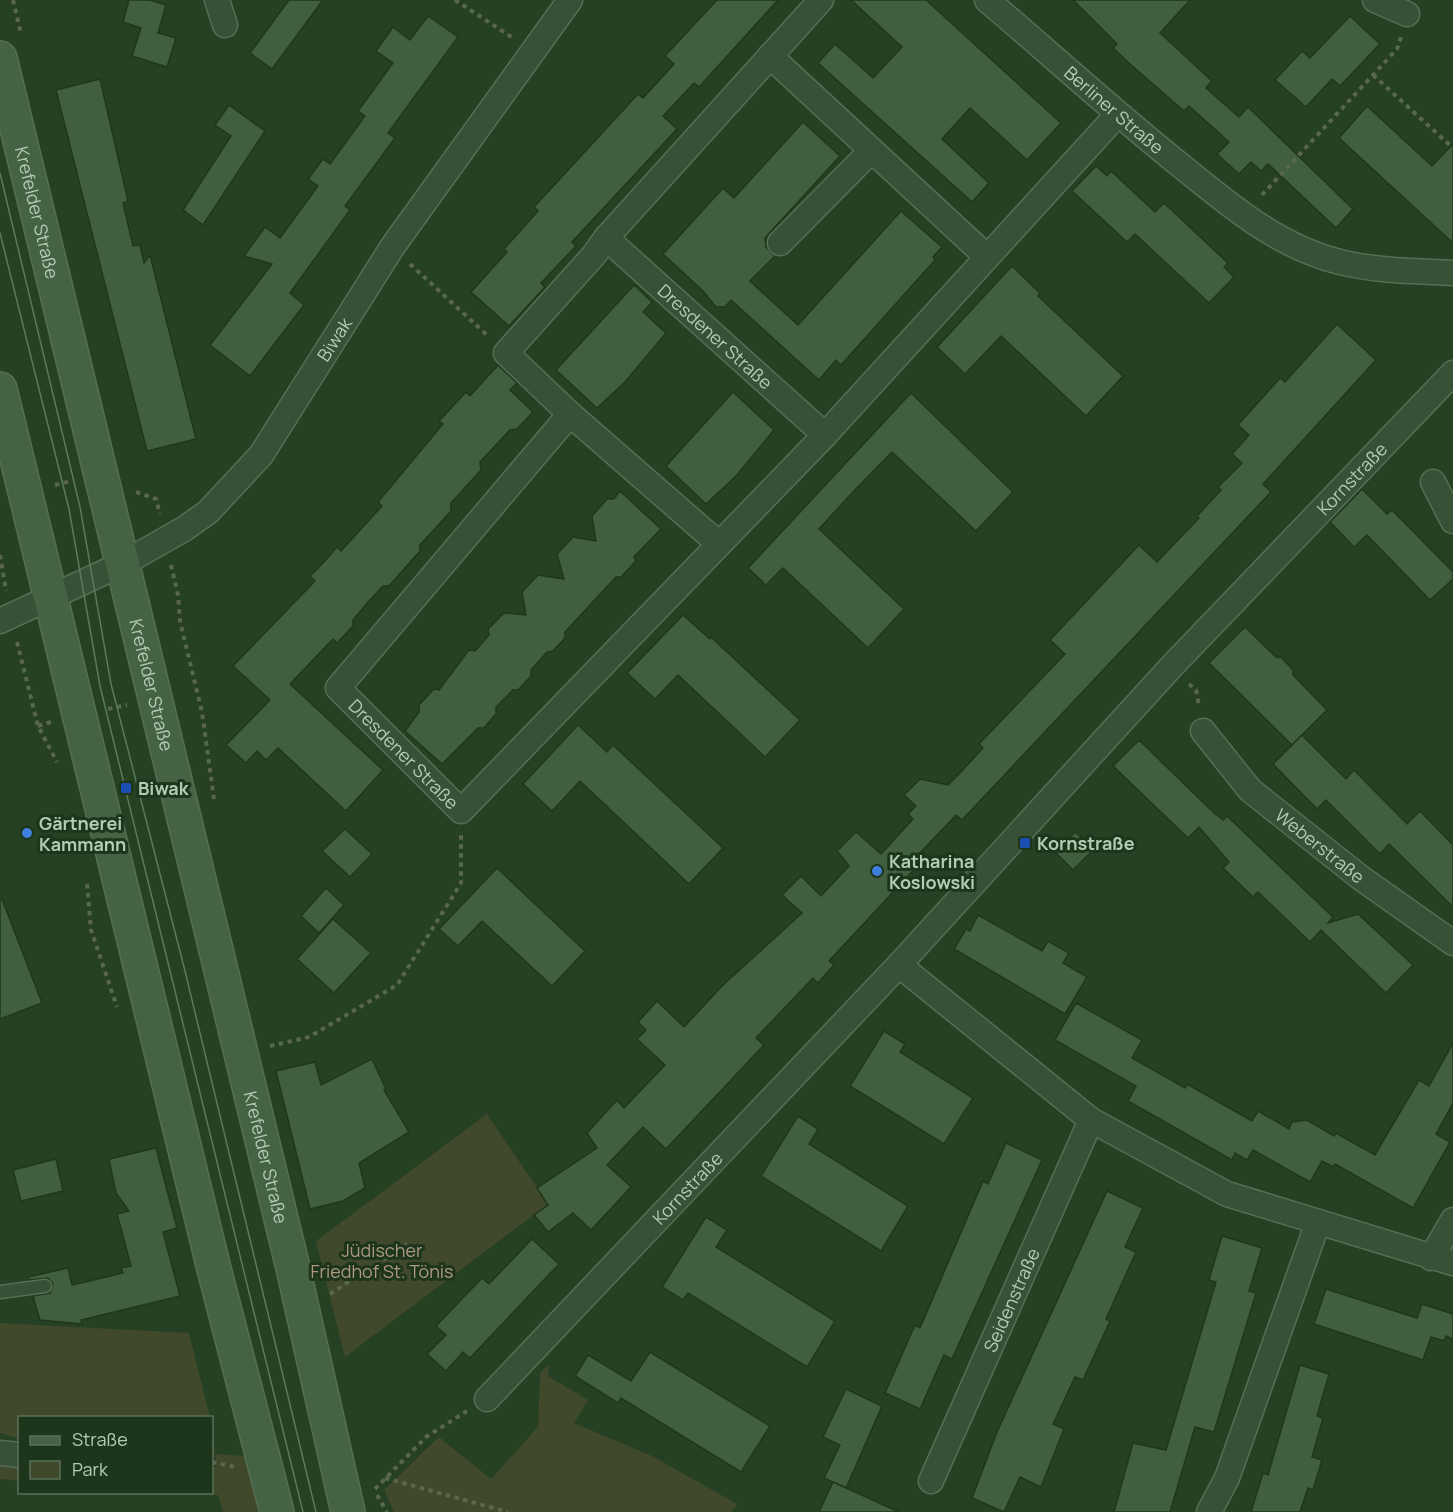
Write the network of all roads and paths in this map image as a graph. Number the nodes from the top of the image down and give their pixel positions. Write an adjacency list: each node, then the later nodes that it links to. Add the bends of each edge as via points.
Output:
1 (217, 0): 8 (street)
2 (455, 0): 9 (path)
3 (570, 0): 9 (street, Biwak)
4 (821, 0): 10 (street)
5 (987, 0): 13 (street, Berliner Straße)
6 (1375, 0): 7 (street)
7 (1407, 14): 12 (path, via 1397,49)
8 (225, 26)
9 (533, 52): 19 (street, Biwak)
10 (770, 56): 15 (street); 17 (street)
11 (0, 58): 27 (main road, Krefelder Straße)
12 (1373, 75): 14 (path); 16 (path)
13 (1117, 115): 16 (street, Berliner Straße); 20 (street, Dresdener Straße)
14 (1453, 148)
15 (871, 151): 18 (street); 20 (street)
16 (1243, 215): 21 (street, Berliner Straße, via 1284,242 1340,262 1400,271)
17 (606, 238): 22 (street); 26 (street, Dresdener Straße)
18 (780, 243)
19 (393, 246): 22 (path); 32 (street, Biwak, via 261,455 207,512)
20 (986, 256): 26 (street, Dresdener Straße)
21 (1453, 273)
22 (506, 353): 25 (street)
23 (1453, 373): 35 (street, Kornstraße)
24 (0, 389): 29 (main road)
25 (570, 414): 31 (street); 41 (street, Dresdener Straße, via 338,688)
26 (825, 435): 31 (street, Dresdener Straße)
27 (101, 473): 29 (path); 32 (main road, Krefelder Straße)
28 (1432, 482): 30 (street)
29 (25, 493): 33 (main road)
30 (1453, 522)
31 (719, 544): 41 (street, Dresdener Straße)
32 (124, 563): 33 (street, Biwak); 37 (main road, Krefelder Straße)
33 (51, 597): 34 (street, Biwak); 38 (main road)
34 (0, 621)
35 (1172, 666): 40 (path, via 1196,690); 43 (street, Kornstraße)
36 (197, 688): 37 (path)
37 (156, 698): 38 (path); 62 (main road, Krefelder Straße, via 291,1257)
38 (79, 716): 39 (path); 56 (main road, via 214,1269)
39 (38, 726)
40 (1203, 731): 42 (street, Weberstraße, via 1250,790 1361,878)
41 (461, 811): 44 (path, via 461,883 397,986 309,1037)
42 (1453, 943)
43 (899, 965): 45 (street); 53 (street, Kornstraße)
44 (261, 1049)
45 (1091, 1120): 47 (street, via 1227,1194); 59 (street, Seidenstraße)
46 (1453, 1220): 49 (street)
47 (1318, 1222): 49 (street); 64 (street, via 1227,1478)
48 (407, 1244): 52 (path)
49 (1442, 1260)
50 (45, 1286): 51 (lane)
51 (0, 1292)
52 (322, 1300)
53 (487, 1399): 58 (path, via 426,1437)
54 (0, 1453): 55 (street)
55 (18, 1455)
56 (254, 1460): 57 (path); 61 (main road)
57 (213, 1462)
58 (385, 1478): 60 (path); 63 (path)
59 (931, 1481)
60 (374, 1489)
61 (277, 1512)
62 (348, 1512)
63 (508, 1512)
64 (1209, 1512)

